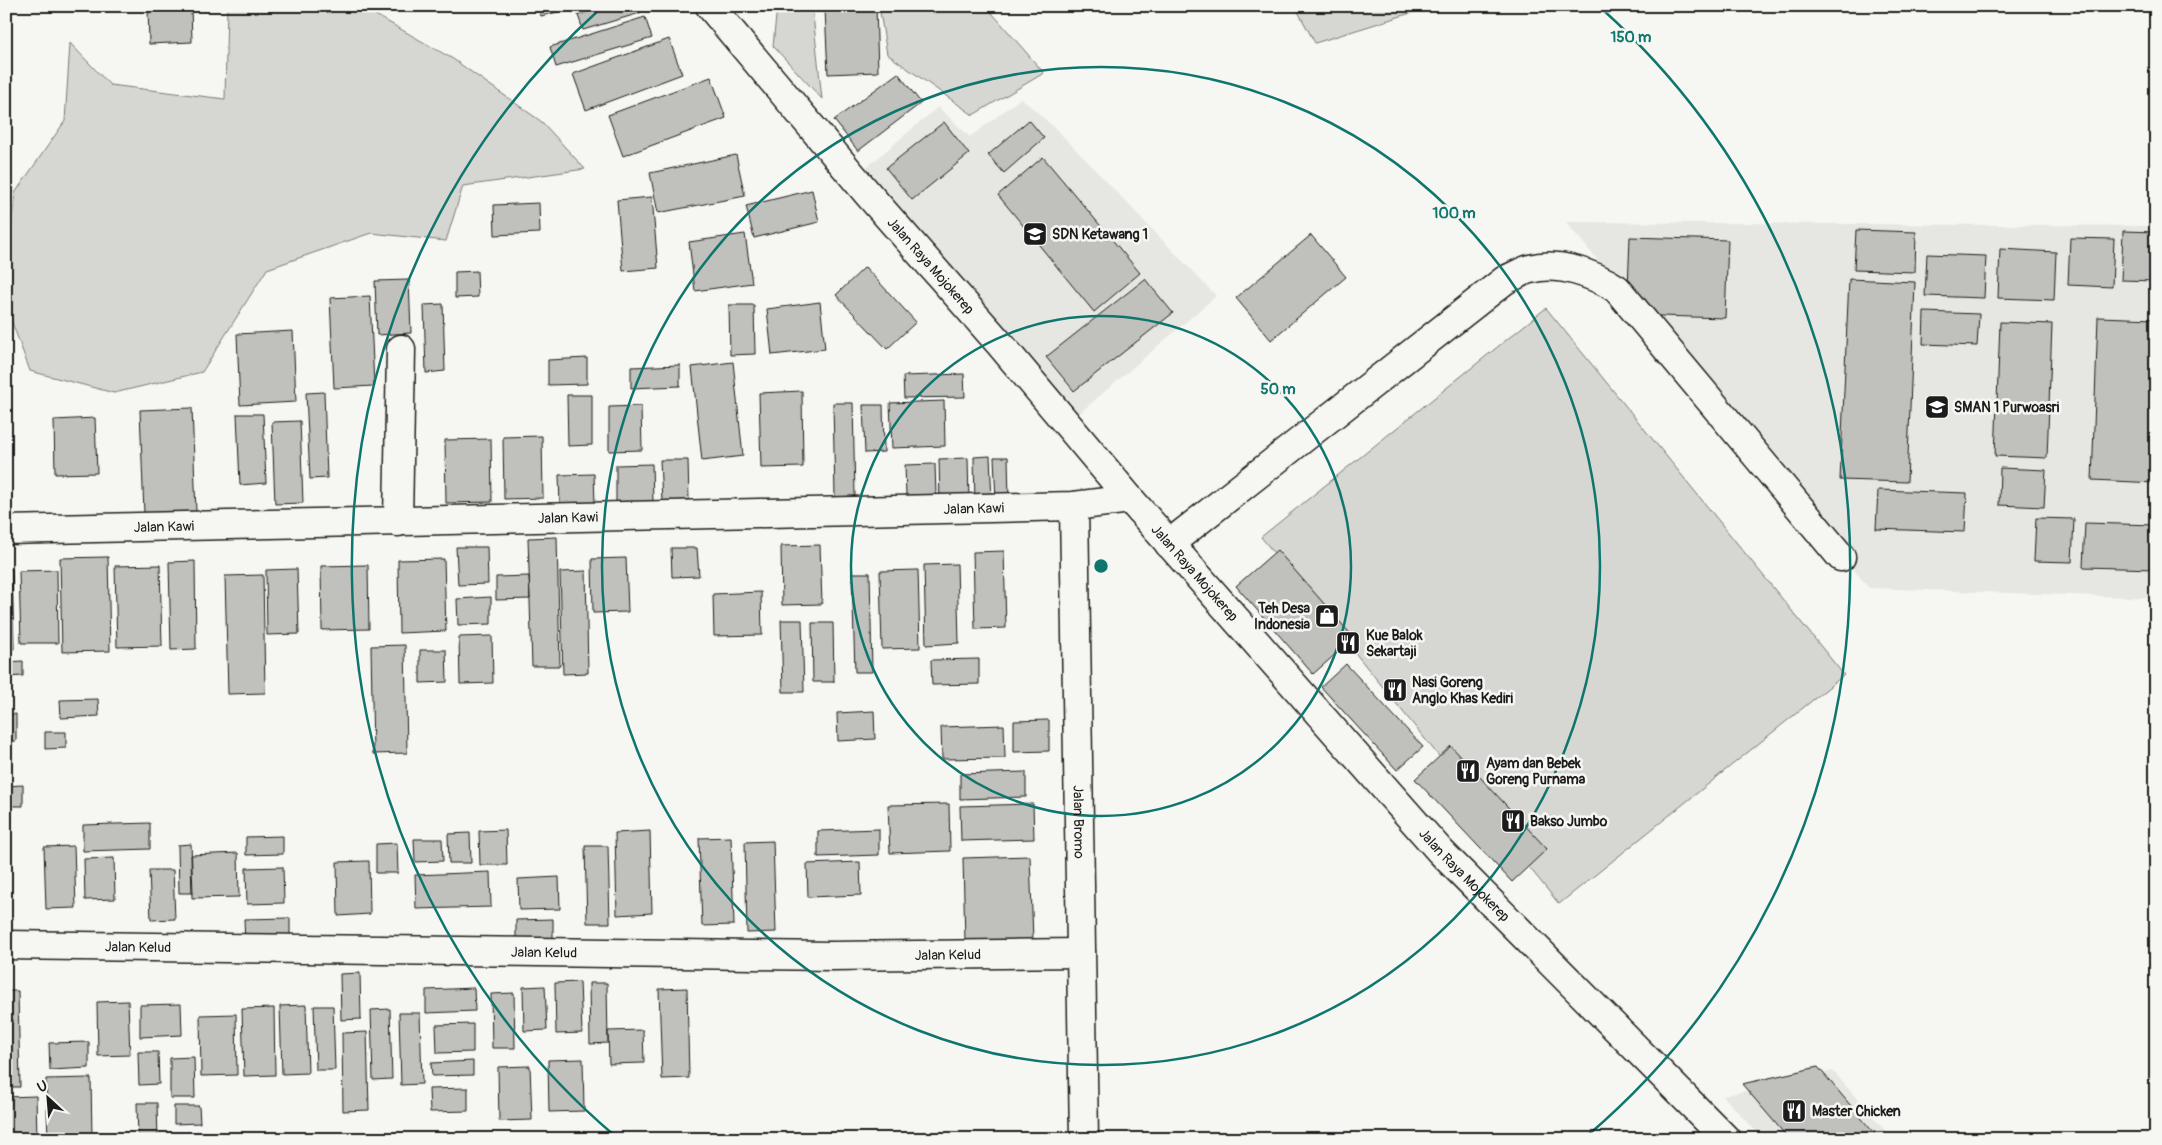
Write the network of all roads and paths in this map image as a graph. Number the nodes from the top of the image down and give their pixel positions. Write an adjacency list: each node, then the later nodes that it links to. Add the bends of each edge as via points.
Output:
1 (710, 6): 3 (street, Jalan Raya Mojokerep)
2 (401, 349): 5 (street)
3 (1130, 499): 4 (street, Jalan Kawi); 7 (street, Jalan Raya Mojokerep)
4 (1074, 506): 5 (street, Jalan Kawi); 10 (street, Jalan Bromo)
5 (398, 522): 6 (street, Jalan Kawi)
6 (6, 530)
7 (1170, 544): 8 (street, via 1505,280 1531,268 1567,268 1600,278 1617,289); 12 (street, Jalan Raya Mojokerep, via 1440,851)
8 (1842, 557)
9 (6, 945): 10 (street, Jalan Kelud, via 832,956)
10 (1081, 953): 11 (street, Jalan Bromo)
11 (1084, 1139)
12 (1726, 1139)

